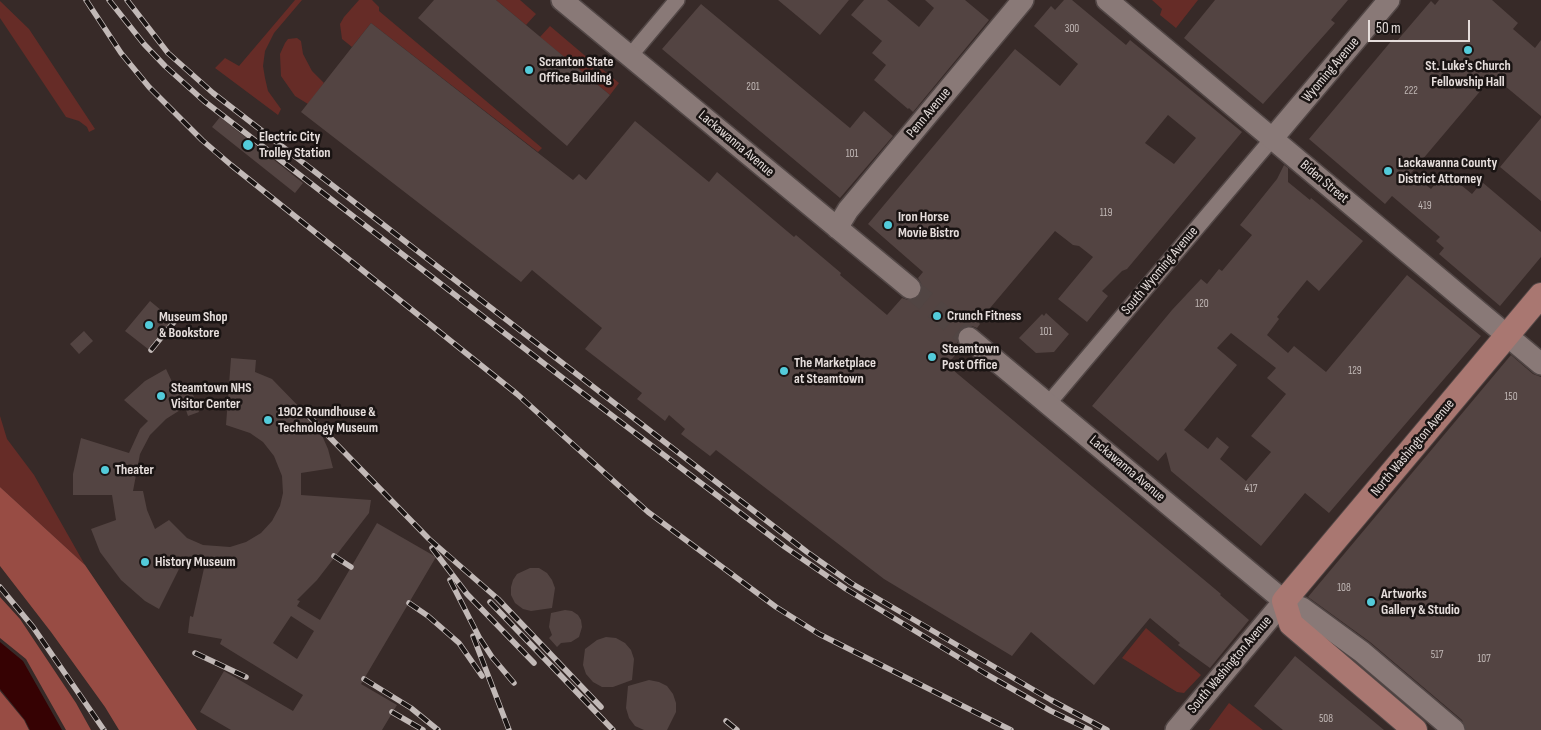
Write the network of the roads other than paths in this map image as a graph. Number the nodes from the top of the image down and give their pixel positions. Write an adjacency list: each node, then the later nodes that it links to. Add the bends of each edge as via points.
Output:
1 (562, 0): 6 (main road, Lackawanna Avenue)
2 (677, 0): 6 (street)
3 (1023, 0): 8 (main road, Penn Avenue, via 854,203)
4 (1106, 0): 7 (main road, Biden Street)
5 (1389, 0): 7 (main road, Wyoming Avenue)
6 (630, 56): 8 (main road, Lackawanna Avenue)
7 (1272, 139): 11 (main road, Biden Street); 14 (street, South Wyoming Avenue)
8 (837, 228): 9 (main road, Lackawanna Avenue)
9 (910, 288)
10 (1541, 295): 11 (main road, North Washington Avenue)
11 (1507, 336): 13 (main road, Biden Street); 15 (main road, North Washington Avenue)
12 (969, 338): 14 (main road, Lackawanna Avenue)
13 (1541, 364)
14 (1048, 404): 15 (main road, Lackawanna Avenue)
15 (1284, 601): 16 (main road, South Washington Avenue); 17 (main road, via 1291,624); 18 (main road, Lackawanna Avenue, via 1302,608 1362,652)
16 (1176, 730)
17 (1415, 730)
18 (1454, 730)

